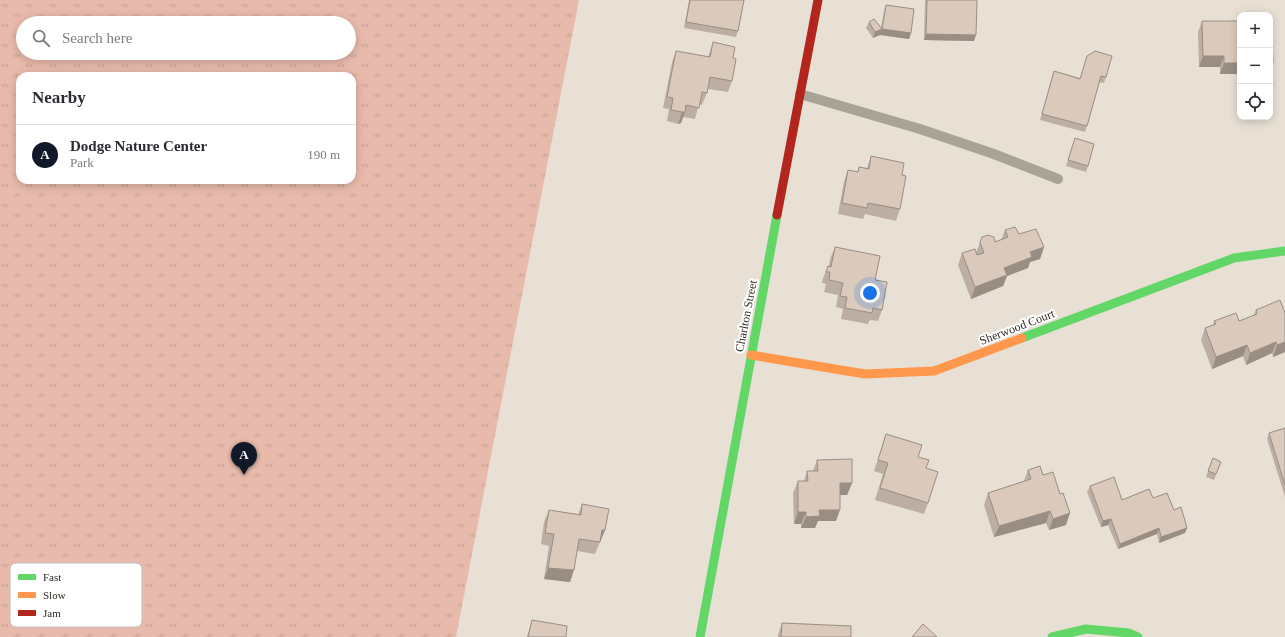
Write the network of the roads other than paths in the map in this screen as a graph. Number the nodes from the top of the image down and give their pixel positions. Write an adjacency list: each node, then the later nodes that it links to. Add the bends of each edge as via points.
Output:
1 (818, 0): 2 (street, Charlton Street)
2 (800, 94): 3 (lane, via 920,129); 5 (street, Charlton Street)
3 (1058, 179)
4 (1285, 251): 5 (street, Sherwood Court, via 1234,258 934,371 865,374)
5 (751, 354): 6 (street, Charlton Street)
6 (700, 637)
7 (1052, 637): 8 (street, via 1086,629)
8 (1138, 637)

